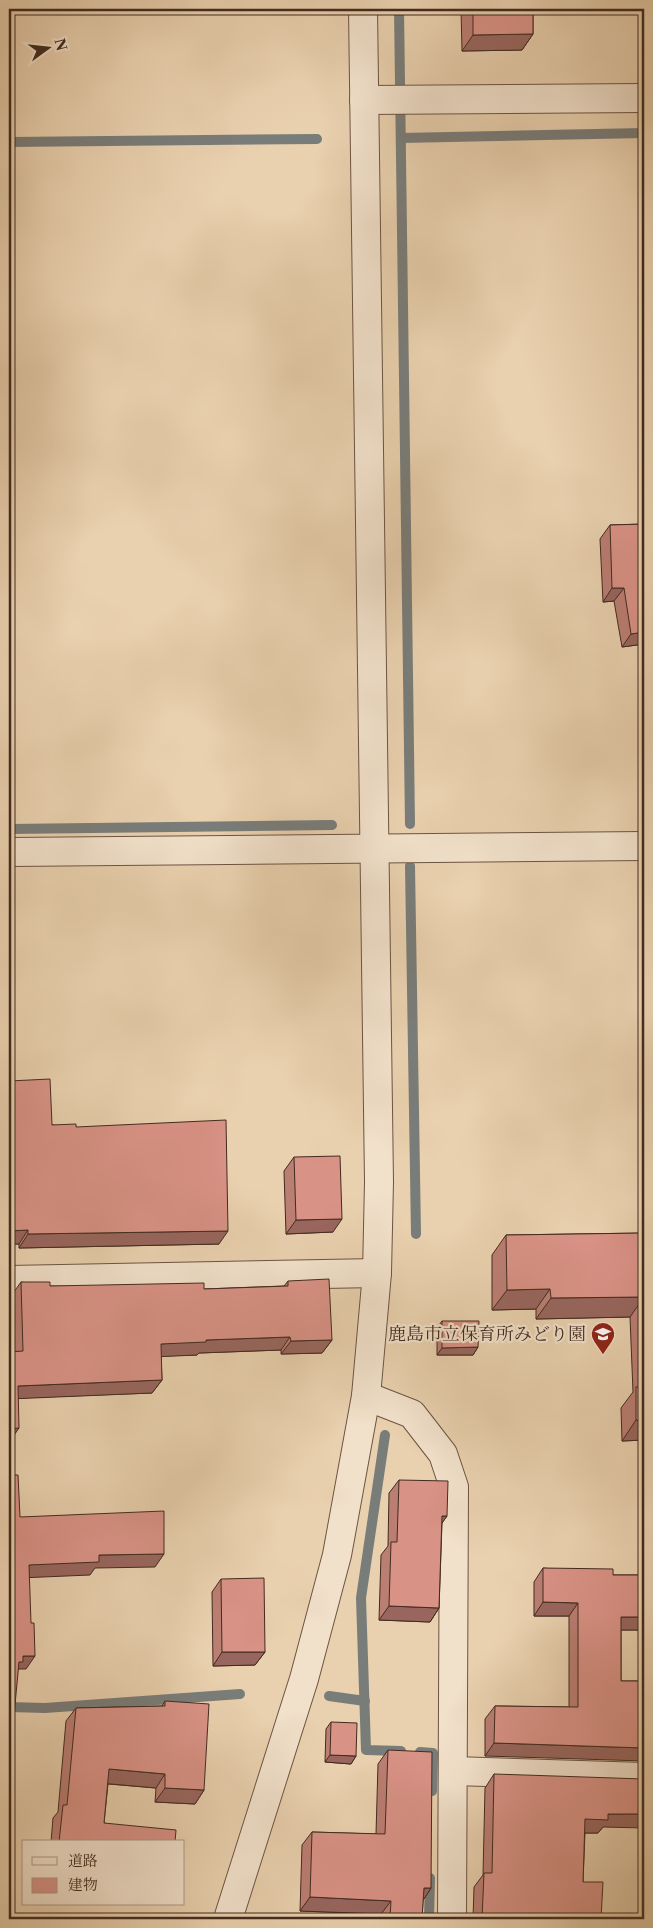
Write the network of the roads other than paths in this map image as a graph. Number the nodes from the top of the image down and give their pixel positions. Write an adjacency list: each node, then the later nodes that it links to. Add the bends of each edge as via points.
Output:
1 (363, 9): 3 (street)
2 (644, 98): 3 (street)
3 (374, 100): 5 (street)
4 (644, 846): 5 (street)
5 (374, 849): 6 (street); 7 (street, via 379,1182)
6 (9, 852)
7 (377, 1273): 8 (street); 9 (street)
8 (9, 1280)
9 (366, 1396): 10 (street, via 412,1414 443,1454 454,1487); 12 (street, via 332,1574 304,1679)
10 (452, 1772): 11 (street); 13 (street)
11 (644, 1777)
12 (228, 1919)
13 (452, 1919)

